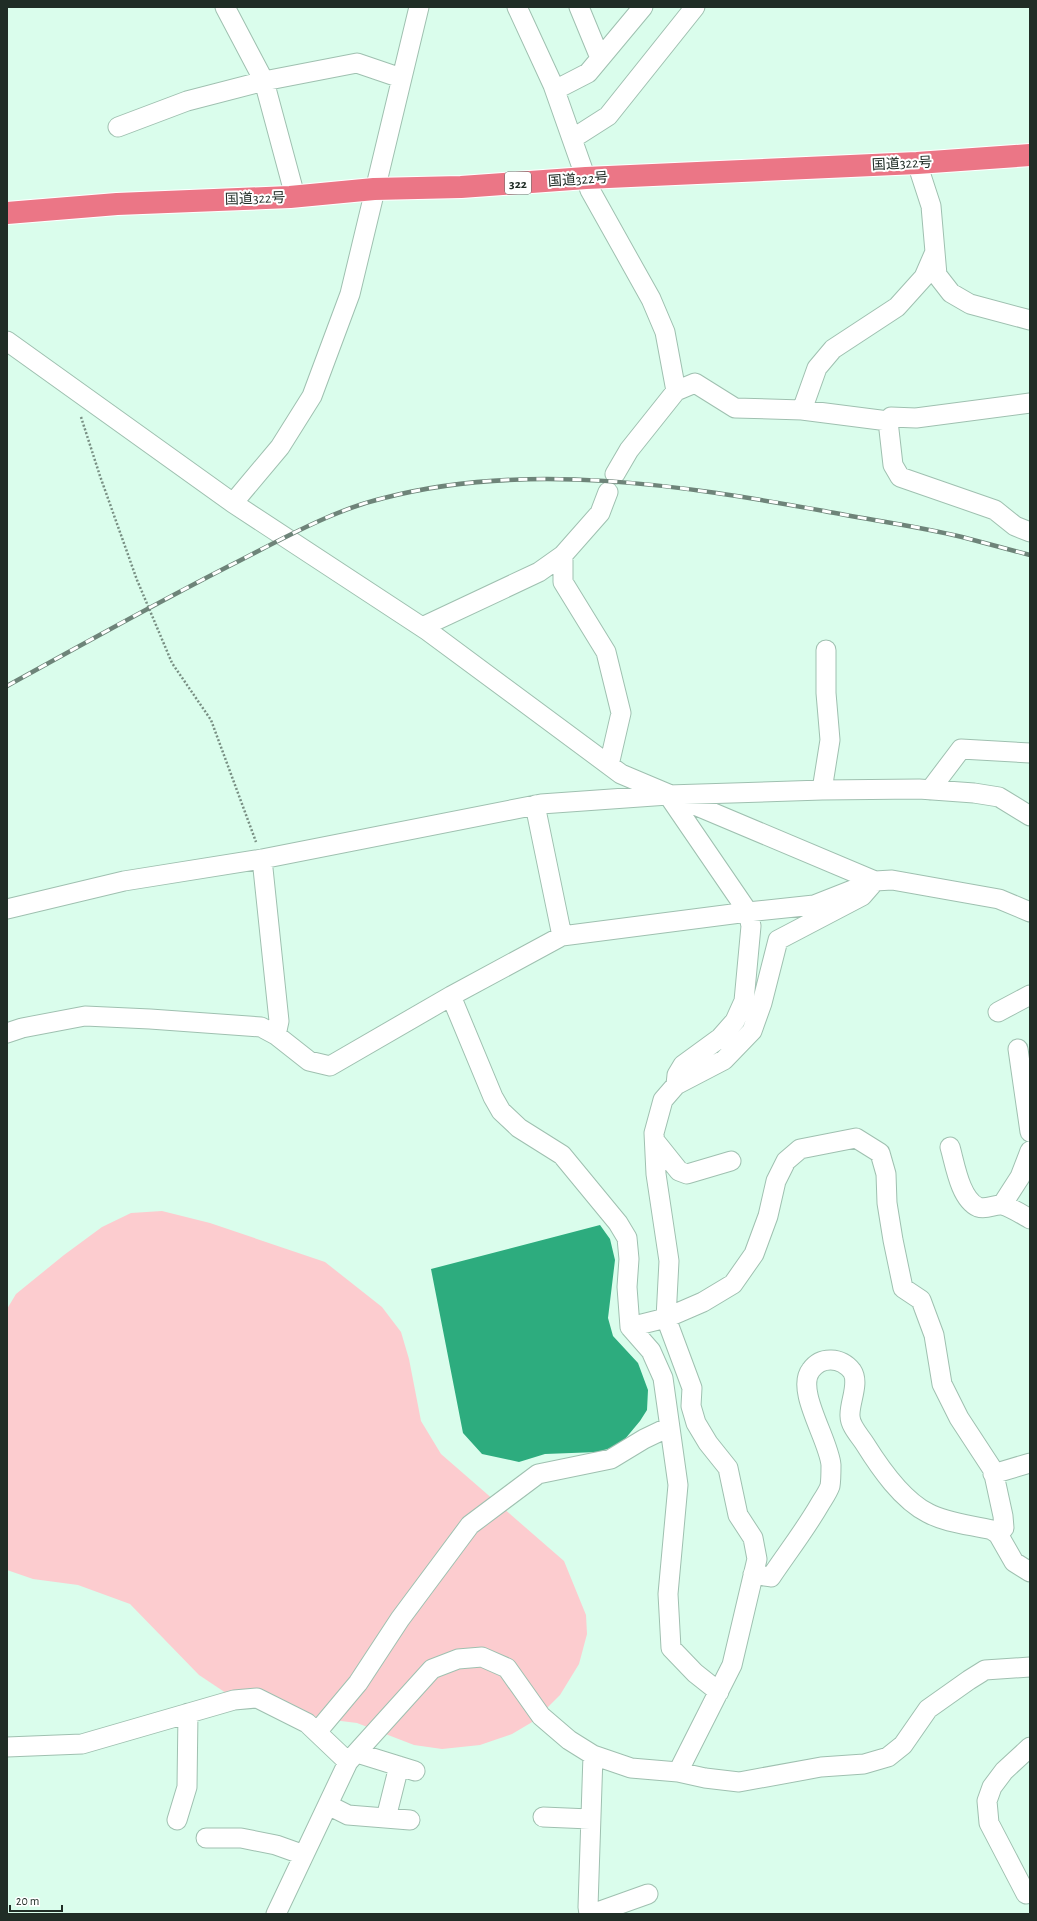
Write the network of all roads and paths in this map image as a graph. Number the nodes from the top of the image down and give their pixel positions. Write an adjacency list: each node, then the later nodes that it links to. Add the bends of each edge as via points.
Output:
1 (225, 7): 9 (street)
2 (419, 7): 8 (street)
3 (517, 7): 10 (street)
4 (579, 7): 7 (street)
5 (643, 7): 7 (street)
6 (695, 7): 12 (street, via 608,116)
7 (600, 58): 10 (street, via 588,73)
8 (401, 78): 9 (street, via 358,63); 16 (street)
9 (264, 81): 11 (street, via 188,101); 17 (street)
10 (555, 90): 12 (street)
11 (118, 127)
12 (572, 139): 15 (street)
13 (1030, 155): 14 (highway, 国道322号 / 322)
14 (916, 163): 15 (highway, 国道322号 / 322); 19 (street, via 931,206)
15 (586, 178): 16 (highway, 国道322号 / 322, via 461,187); 22 (street, via 590,190 651,299 662,325)
16 (374, 189): 17 (highway, 国道322号 / 322); 29 (street, via 350,294 312,396 280,447)
17 (295, 196): 18 (highway, 国道322号 / 322, via 117,204)
18 (7, 213)
19 (935, 251): 20 (street, via 937,275 951,293 970,304); 24 (street, via 924,277 897,307 833,349 816,368)
20 (1030, 320)
21 (7, 341): 29 (street)
22 (676, 391): 24 (street, via 696,383 735,408); 27 (street, via 629,450)
23 (1030, 403): 26 (street, via 916,418 891,418)
24 (802, 410): 26 (street)
25 (81, 416): 41 (path, via 137,580 172,663 211,720)
26 (888, 421): 30 (street, via 893,465 900,478 995,510 1015,526)
27 (615, 474)
28 (608, 492): 31 (street, via 600,513)
29 (233, 503): 32 (street)
30 (1030, 532)
31 (563, 555): 32 (street, via 540,572); 35 (street, via 563,582 606,652 621,713)
32 (422, 627): 35 (street)
33 (826, 650): 36 (street, via 830,740)
34 (1030, 753): 37 (street, via 961,749)
35 (609, 765): 38 (street, via 622,774)
36 (822, 790): 37 (street); 38 (street)
37 (930, 790): 40 (street, via 999,797)
38 (668, 795): 39 (street); 42 (street); 44 (street)
39 (536, 805): 41 (street); 46 (street)
40 (1030, 816)
41 (262, 859): 43 (street, via 124,880); 51 (street, via 279,1021)
42 (875, 881): 44 (street, via 814,905); 45 (street, via 892,880 999,899); 53 (street, via 862,896 778,940 752,1031 724,1060)
43 (7, 909)
44 (748, 912): 46 (street); 53 (street, via 751,926 744,1001 735,1021 720,1038 683,1065 677,1075)
45 (1030, 912)
46 (562, 936): 48 (street)
47 (1030, 995): 49 (street)
48 (451, 996): 51 (street, via 330,1066 310,1061); 62 (street, via 493,1097 501,1110 519,1128 562,1155 618,1222 627,1238)
49 (998, 1012)
50 (7, 1033): 51 (street, via 85,1016 150,1018 261,1027)
51 (276, 1035)
52 (1019, 1047): 54 (street)
53 (676, 1085): 55 (street, via 663,1100 654,1133)
54 (1030, 1132)
55 (655, 1141): 58 (street, via 679,1171 687,1174); 61 (street, via 656,1174 670,1261)
56 (950, 1147): 59 (street, via 962,1187 969,1200 978,1207)
57 (1030, 1151): 59 (street, via 1020,1177)
58 (731, 1161)
59 (1002, 1205): 60 (street)
60 (1030, 1219)
61 (666, 1318): 62 (street); 65 (street, via 703,1302 733,1284 754,1254 768,1216 776,1181 786,1161 800,1149 856,1138 880,1153 886,1174 887,1203 903,1288 921,1300 934,1335 942,1384 959,1418); 68 (street, via 692,1388 692,1406 696,1423 728,1468 738,1515 753,1538 757,1559)
62 (630, 1327): 63 (street, via 651,1351 663,1378)
63 (669, 1427): 70 (street, via 678,1485 668,1594 671,1648 695,1673); 72 (street, via 611,1459 538,1474 470,1526 400,1619 358,1683)
64 (1030, 1464): 65 (street)
65 (994, 1474): 66 (street, via 1004,1528)
66 (998, 1534): 67 (street, via 1014,1562); 68 (street, via 992,1530 928,1513 912,1502 892,1482 854,1428 850,1416 855,1380 852,1372 845,1364 832,1359 819,1362 810,1371 805,1385 831,1464 830,1486 802,1533 771,1577)
67 (1030, 1572)
68 (753, 1574): 70 (street, via 732,1665)
69 (1030, 1667): 77 (street, via 985,1670 969,1680 928,1709 903,1744 888,1757 864,1764 821,1767 739,1782)
70 (719, 1692): 77 (street)
71 (188, 1713): 72 (street, via 234,1700 257,1698 307,1723); 73 (street, via 82,1744); 82 (street, via 187,1787)
72 (317, 1732): 76 (street)
73 (7, 1747)
74 (1030, 1747): 87 (street, via 1004,1771 992,1787 987,1801 989,1823)
75 (593, 1755): 76 (street, via 569,1740 541,1716 507,1668 482,1657 458,1659 432,1669); 77 (street, via 631,1768); 81 (street)
76 (352, 1757): 78 (street); 80 (street, via 407,1769)
77 (678, 1772)
78 (328, 1806): 80 (street, via 348,1815); 85 (street)
79 (543, 1817): 81 (street)
80 (386, 1818): 83 (street)
81 (590, 1819): 89 (street, via 588,1907)
82 (178, 1820)
83 (410, 1820)
84 (206, 1838): 85 (street, via 241,1838 276,1845)
85 (304, 1855): 88 (street)
86 (648, 1894): 89 (street)
87 (1026, 1894)
88 (276, 1914)
89 (591, 1914)

